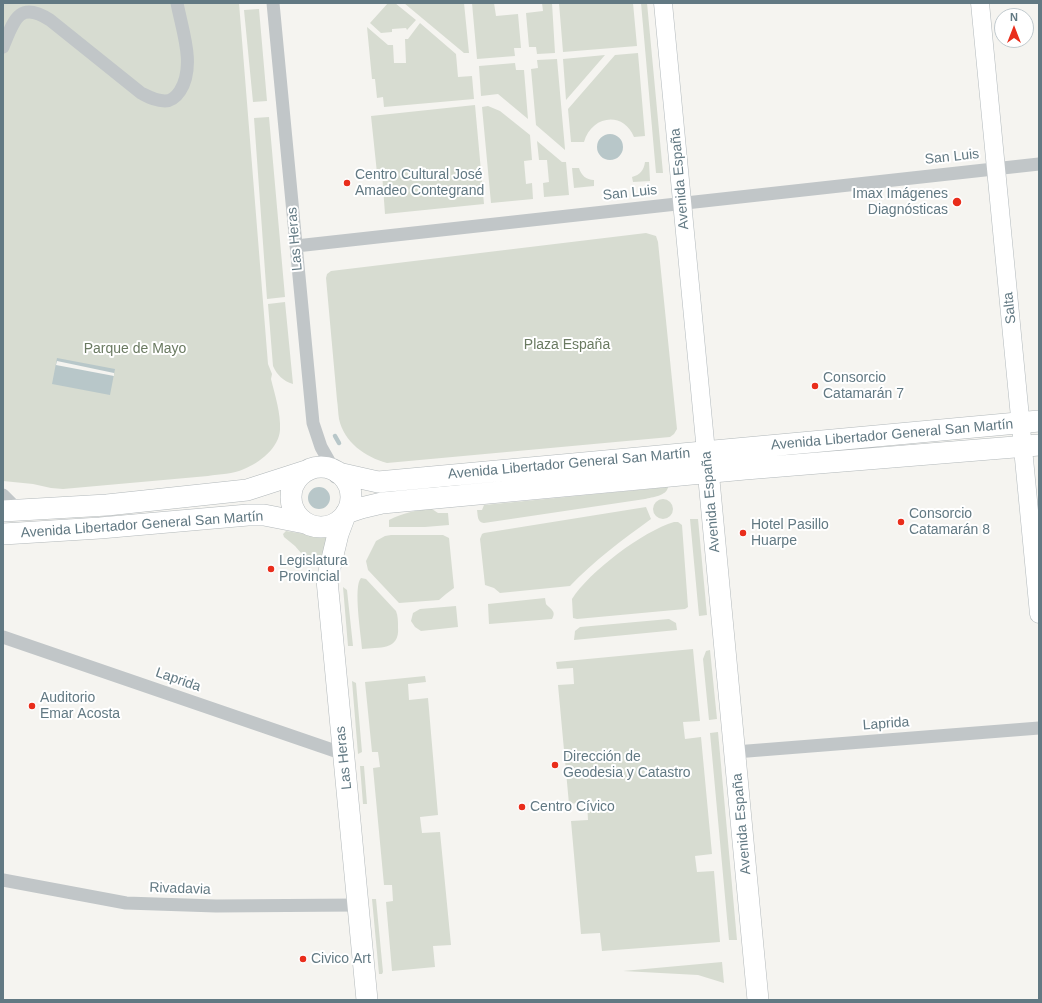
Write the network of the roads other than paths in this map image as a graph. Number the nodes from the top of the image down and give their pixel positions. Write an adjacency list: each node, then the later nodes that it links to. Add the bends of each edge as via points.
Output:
1 (177, 3): 5 (street, via 188,64 182,87 176,97 166,101 156,100 141,93 40,13 23,13 16,20)
2 (273, 3): 9 (street, Las Heras)
3 (663, 3): 8 (main road, Avenida España)
4 (980, 3): 7 (main road, Salta)
5 (3, 47)
6 (1039, 164): 7 (street, San Luis)
7 (996, 168): 8 (street, San Luis); 10 (main road, Salta)
8 (682, 204): 9 (street, San Luis); 12 (main road, Avenida España)
9 (296, 246): 14 (street, Las Heras, via 312,423 321,446)
10 (1030, 422): 11 (main road, Salta); 12 (main road, Avenida Libertador General San Martín)
11 (1031, 446): 15 (main road, Avenida Libertador General San Martín); 21 (main road, Salta)
12 (706, 452): 14 (main road, Avenida Libertador General San Martín, via 378,482); 15 (main road, Avenida España)
13 (306, 471): 14 (main road, via 316,467); 17 (main road, Avenida Libertador General San Martín, via 247,490 107,505); 19 (main road, via 292,486 290,497 297,516)
14 (336, 472): 18 (main road, via 344,478 349,487 351,498)
15 (708, 473): 18 (main road, Avenida Libertador General San Martín, via 378,503); 24 (main road, Avenida España)
16 (3, 495): 17 (street)
17 (10, 510)
18 (345, 516): 19 (main road, via 336,524 326,527 315,527); 25 (main road, Las Heras, via 327,580)
19 (305, 523): 20 (main road, Avenida Libertador General San Martín, via 264,515 248,515)
20 (3, 534)
21 (1039, 614)
22 (3, 637): 25 (street, Laprida)
23 (1039, 728): 24 (street, Laprida)
24 (735, 752): 29 (main road, Avenida España)
25 (344, 754): 27 (main road, Las Heras)
26 (3, 880): 27 (street, Rivadavia, via 126,903 216,906)
27 (358, 905): 28 (main road, Las Heras)
28 (367, 1000)
29 (758, 1000)

